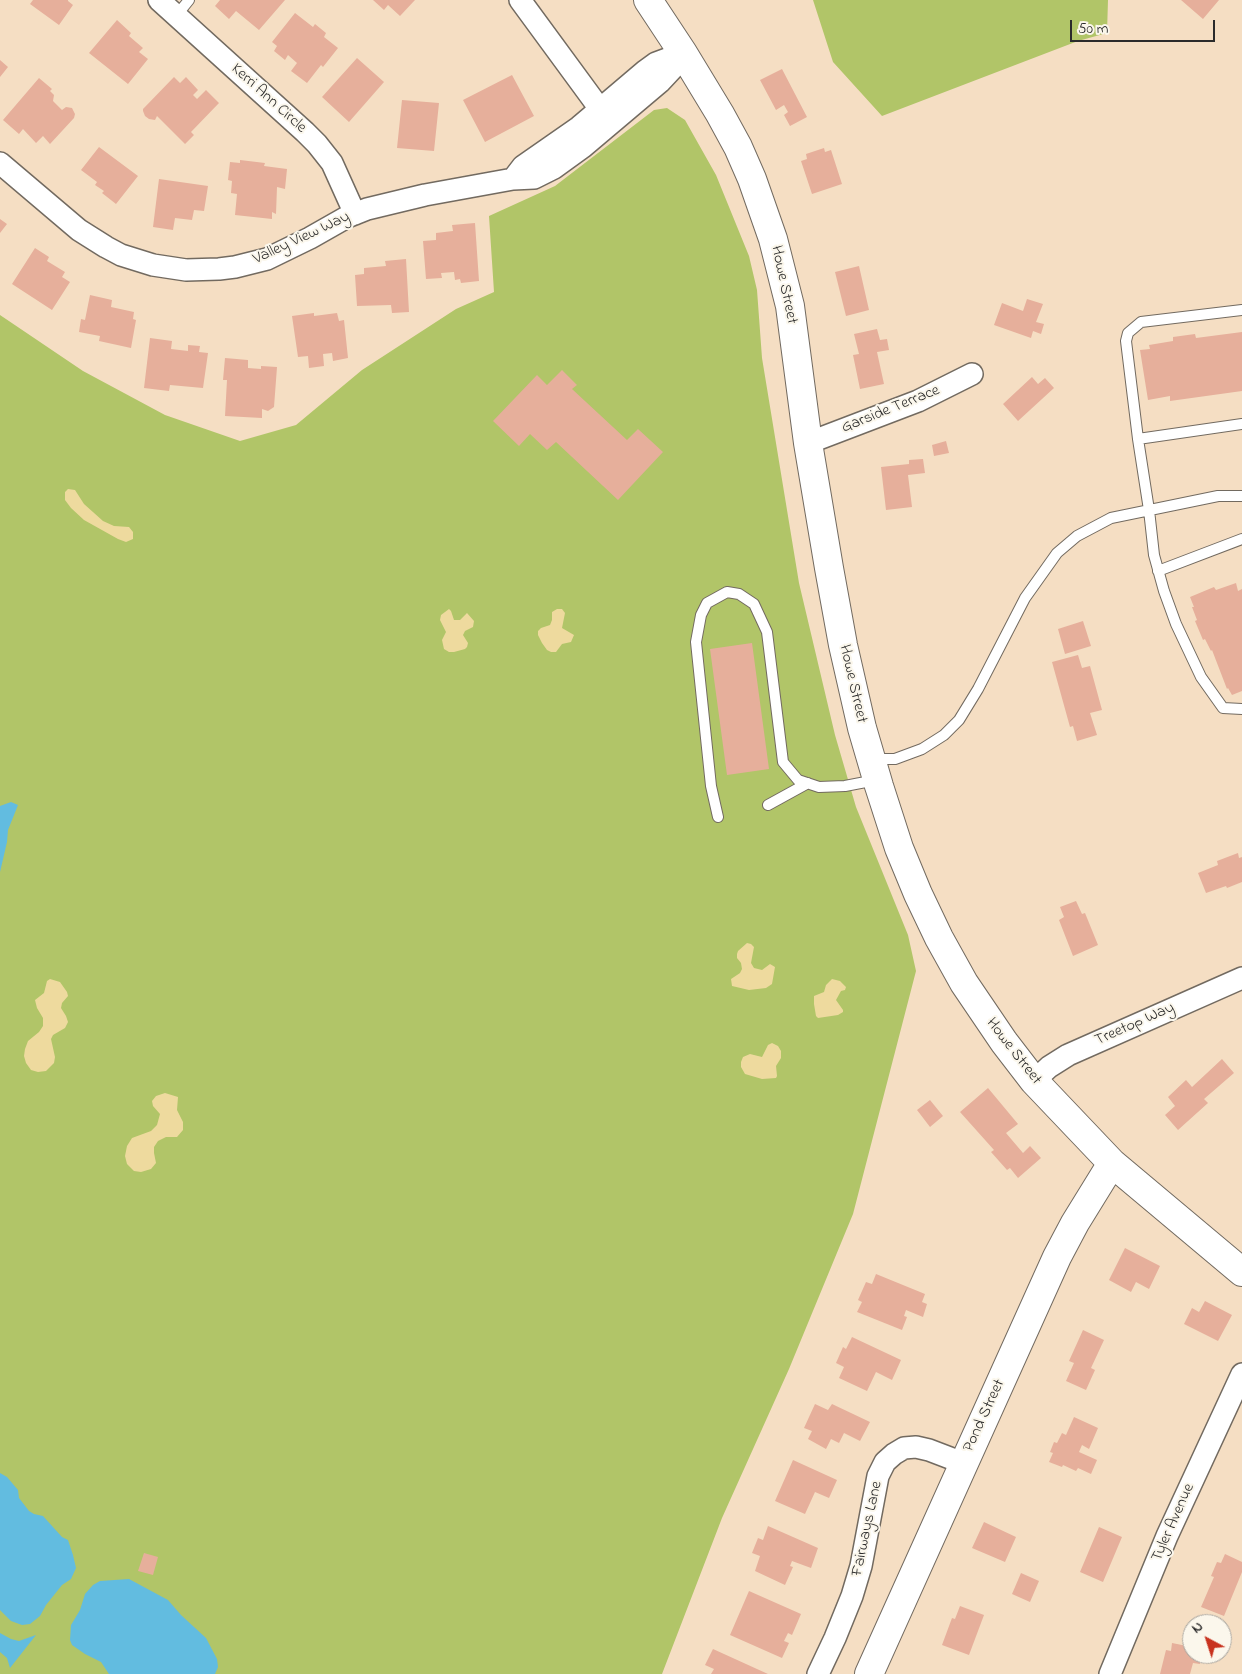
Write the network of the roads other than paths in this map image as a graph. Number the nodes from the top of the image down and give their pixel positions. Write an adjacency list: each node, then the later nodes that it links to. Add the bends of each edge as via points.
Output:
1 (159, 0): 4 (street, Kerri Ann Circle)
2 (520, 0): 6 (street)
3 (648, 0): 5 (main road, Howe Street)
4 (182, 8): 8 (street, Kerri Ann Circle, via 326,155)
5 (683, 53): 6 (street, Valley View Way, via 660,82); 13 (main road, Howe Street, via 738,147 764,212 790,306)
6 (610, 109): 8 (street, Valley View Way, via 583,146 554,168 534,178 425,195)
7 (0, 163): 8 (street, Valley View Way, via 92,239 129,258 169,268 219,270 251,264)
8 (355, 214)
9 (1242, 310): 12 (lane, via 1141,322 1128,334 1126,341)
10 (972, 374): 13 (street, Garside Terrace, via 918,401)
11 (1242, 424): 12 (lane)
12 (1138, 439): 15 (lane)
13 (808, 444): 19 (main road, Howe Street, via 843,646)
14 (1242, 496): 15 (lane, via 1218,496)
15 (1149, 510): 17 (lane); 19 (lane, via 1111,518 1077,536 1057,554 1025,598 959,720 944,735 922,749)
16 (1242, 539): 17 (lane)
17 (1158, 571): 18 (lane, via 1176,624 1201,677 1223,708)
18 (1242, 709)
19 (874, 769): 20 (lane, via 844,786 819,787); 24 (main road, Howe Street, via 899,848 939,938 984,1013)
20 (808, 783): 21 (lane); 22 (lane, via 798,780 783,762 767,632 754,604 739,594 727,592 707,603 700,615 696,642)
21 (768, 805)
22 (718, 817)
23 (1242, 978): 24 (street, Treetop Way, via 1068,1055)
24 (1034, 1080): 25 (main road, Howe Street)
25 (1112, 1163): 26 (main road, Howe Street); 28 (main road, Pond Street, via 1074,1223)
26 (1242, 1272)
27 (1242, 1374): 31 (street, Tyler Avenue, via 1167,1536)
28 (963, 1463): 29 (street, Fairways Lane, via 916,1447 904,1448 885,1462 878,1476 852,1596); 30 (main road, Pond Street)
29 (818, 1674)
30 (869, 1674)
31 (1110, 1674)

